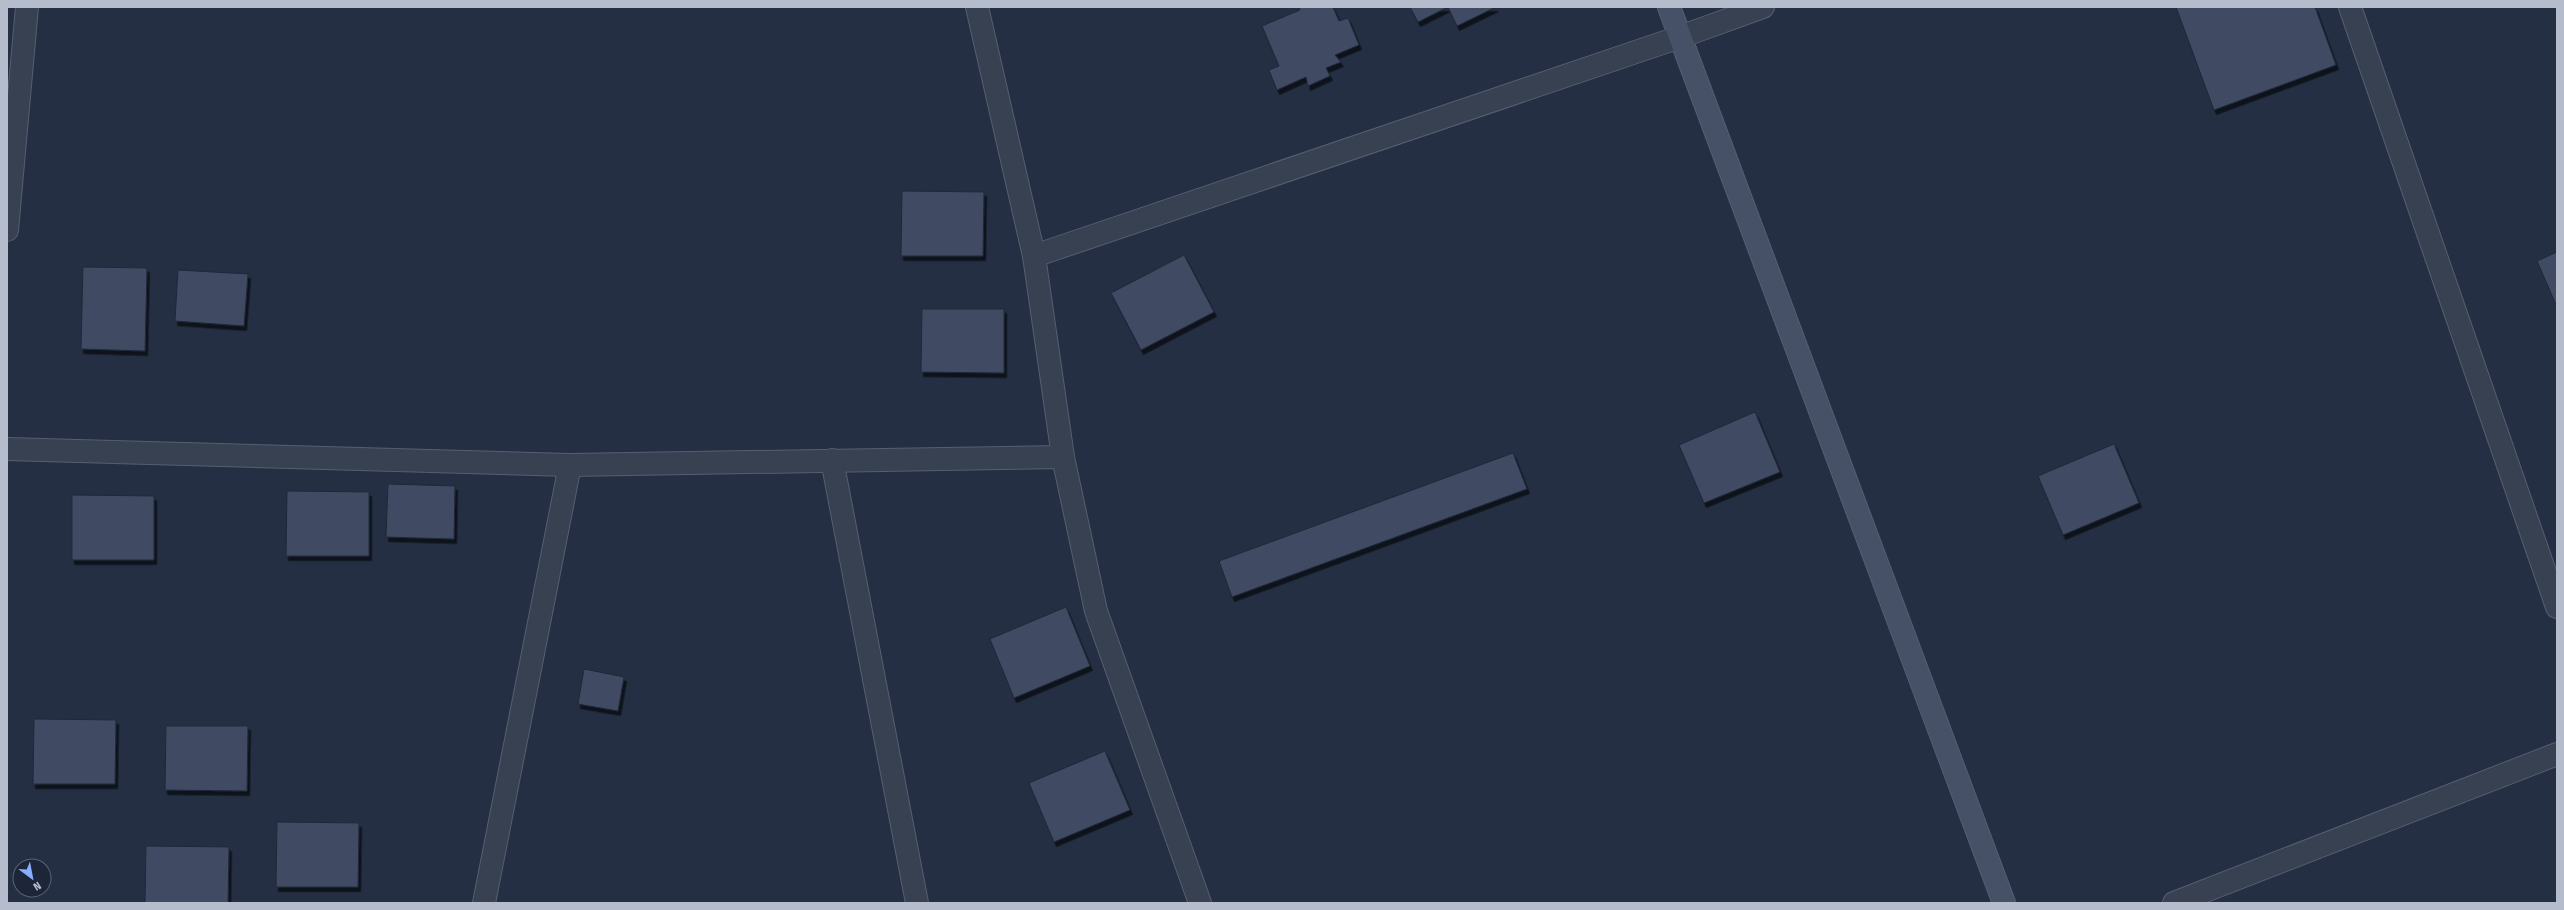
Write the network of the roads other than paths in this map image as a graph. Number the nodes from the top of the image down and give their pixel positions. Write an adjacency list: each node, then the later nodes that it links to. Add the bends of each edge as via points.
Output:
1 (28, 7): 7 (street)
2 (977, 7): 8 (street)
3 (1669, 7): 6 (street)
4 (1763, 7): 6 (street)
5 (2350, 7): 13 (street)
6 (1680, 37): 8 (street); 18 (street)
7 (7, 230)
8 (1034, 256): 10 (street)
9 (7, 448): 12 (street)
10 (1063, 457): 11 (street); 17 (street, via 1096,612)
11 (832, 460): 12 (street); 16 (street)
12 (570, 465): 15 (street)
13 (2557, 606)
14 (2557, 754): 19 (street)
15 (484, 903)
16 (917, 903)
17 (1200, 903)
18 (2004, 903)
19 (2174, 903)

